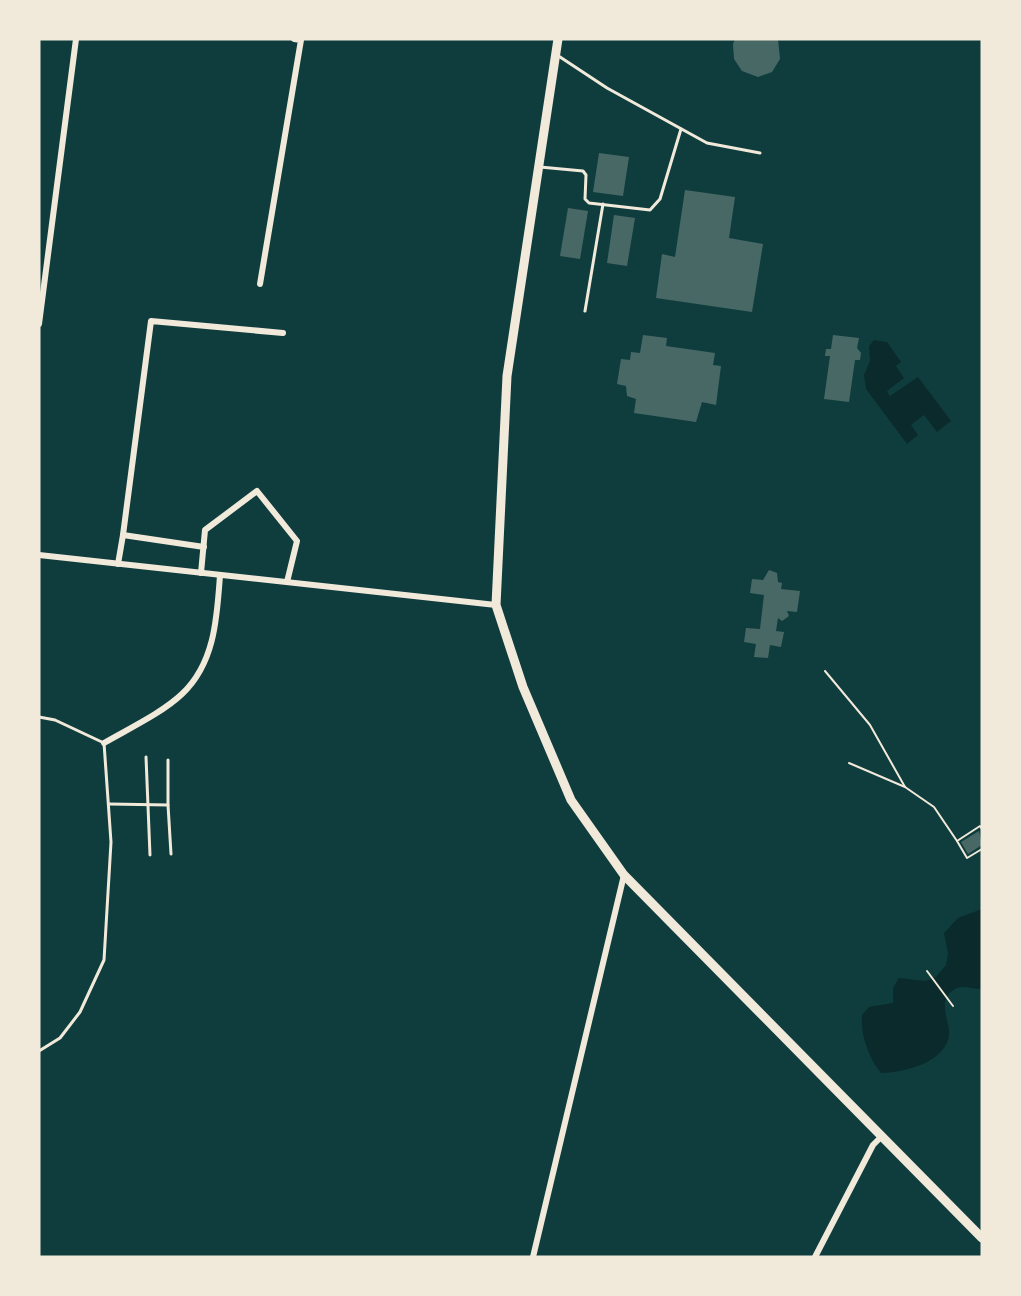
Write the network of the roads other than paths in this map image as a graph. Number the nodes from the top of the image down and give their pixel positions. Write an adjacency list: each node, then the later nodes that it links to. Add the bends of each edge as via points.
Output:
1 (76, 39): 11 (street)
2 (294, 39): 9 (street, via 301,40)
3 (558, 39): 4 (main road)
4 (556, 54): 5 (lane); 7 (main road)
5 (681, 129): 6 (lane, via 707,143); 8 (lane, via 660,199 654,207 650,210)
6 (760, 153)
7 (539, 166): 8 (lane, via 583,171 585,199); 20 (main road, via 507,376)
8 (603, 204): 10 (lane)
9 (260, 284)
10 (585, 311)
11 (39, 324)
12 (283, 333): 13 (street, via 151,321)
13 (123, 535): 14 (street); 16 (street)
14 (204, 547): 17 (street); 19 (street, via 205,530 257,491 297,541)
15 (39, 555): 16 (street)
16 (118, 564): 17 (street)
17 (201, 573): 18 (street)
18 (220, 575): 19 (street); 22 (street, via 217,622 205,662 182,694)
19 (287, 582): 20 (street)
20 (496, 605): 30 (main road, via 523,687 571,800)
21 (39, 717): 22 (lane, via 56,720)
22 (104, 743): 25 (lane)
23 (146, 757): 26 (lane)
24 (168, 760): 27 (lane)
25 (109, 804): 26 (lane); 31 (lane, via 111,842 104,960 80,1012 60,1038)
26 (148, 805): 27 (lane); 29 (lane)
27 (168, 805): 28 (lane)
28 (171, 854)
29 (150, 855)
30 (624, 875): 32 (main road); 34 (street)
31 (39, 1051)
32 (882, 1136): 33 (main road); 35 (street, via 873,1145)
33 (982, 1238)
34 (533, 1257)
35 (815, 1257)

